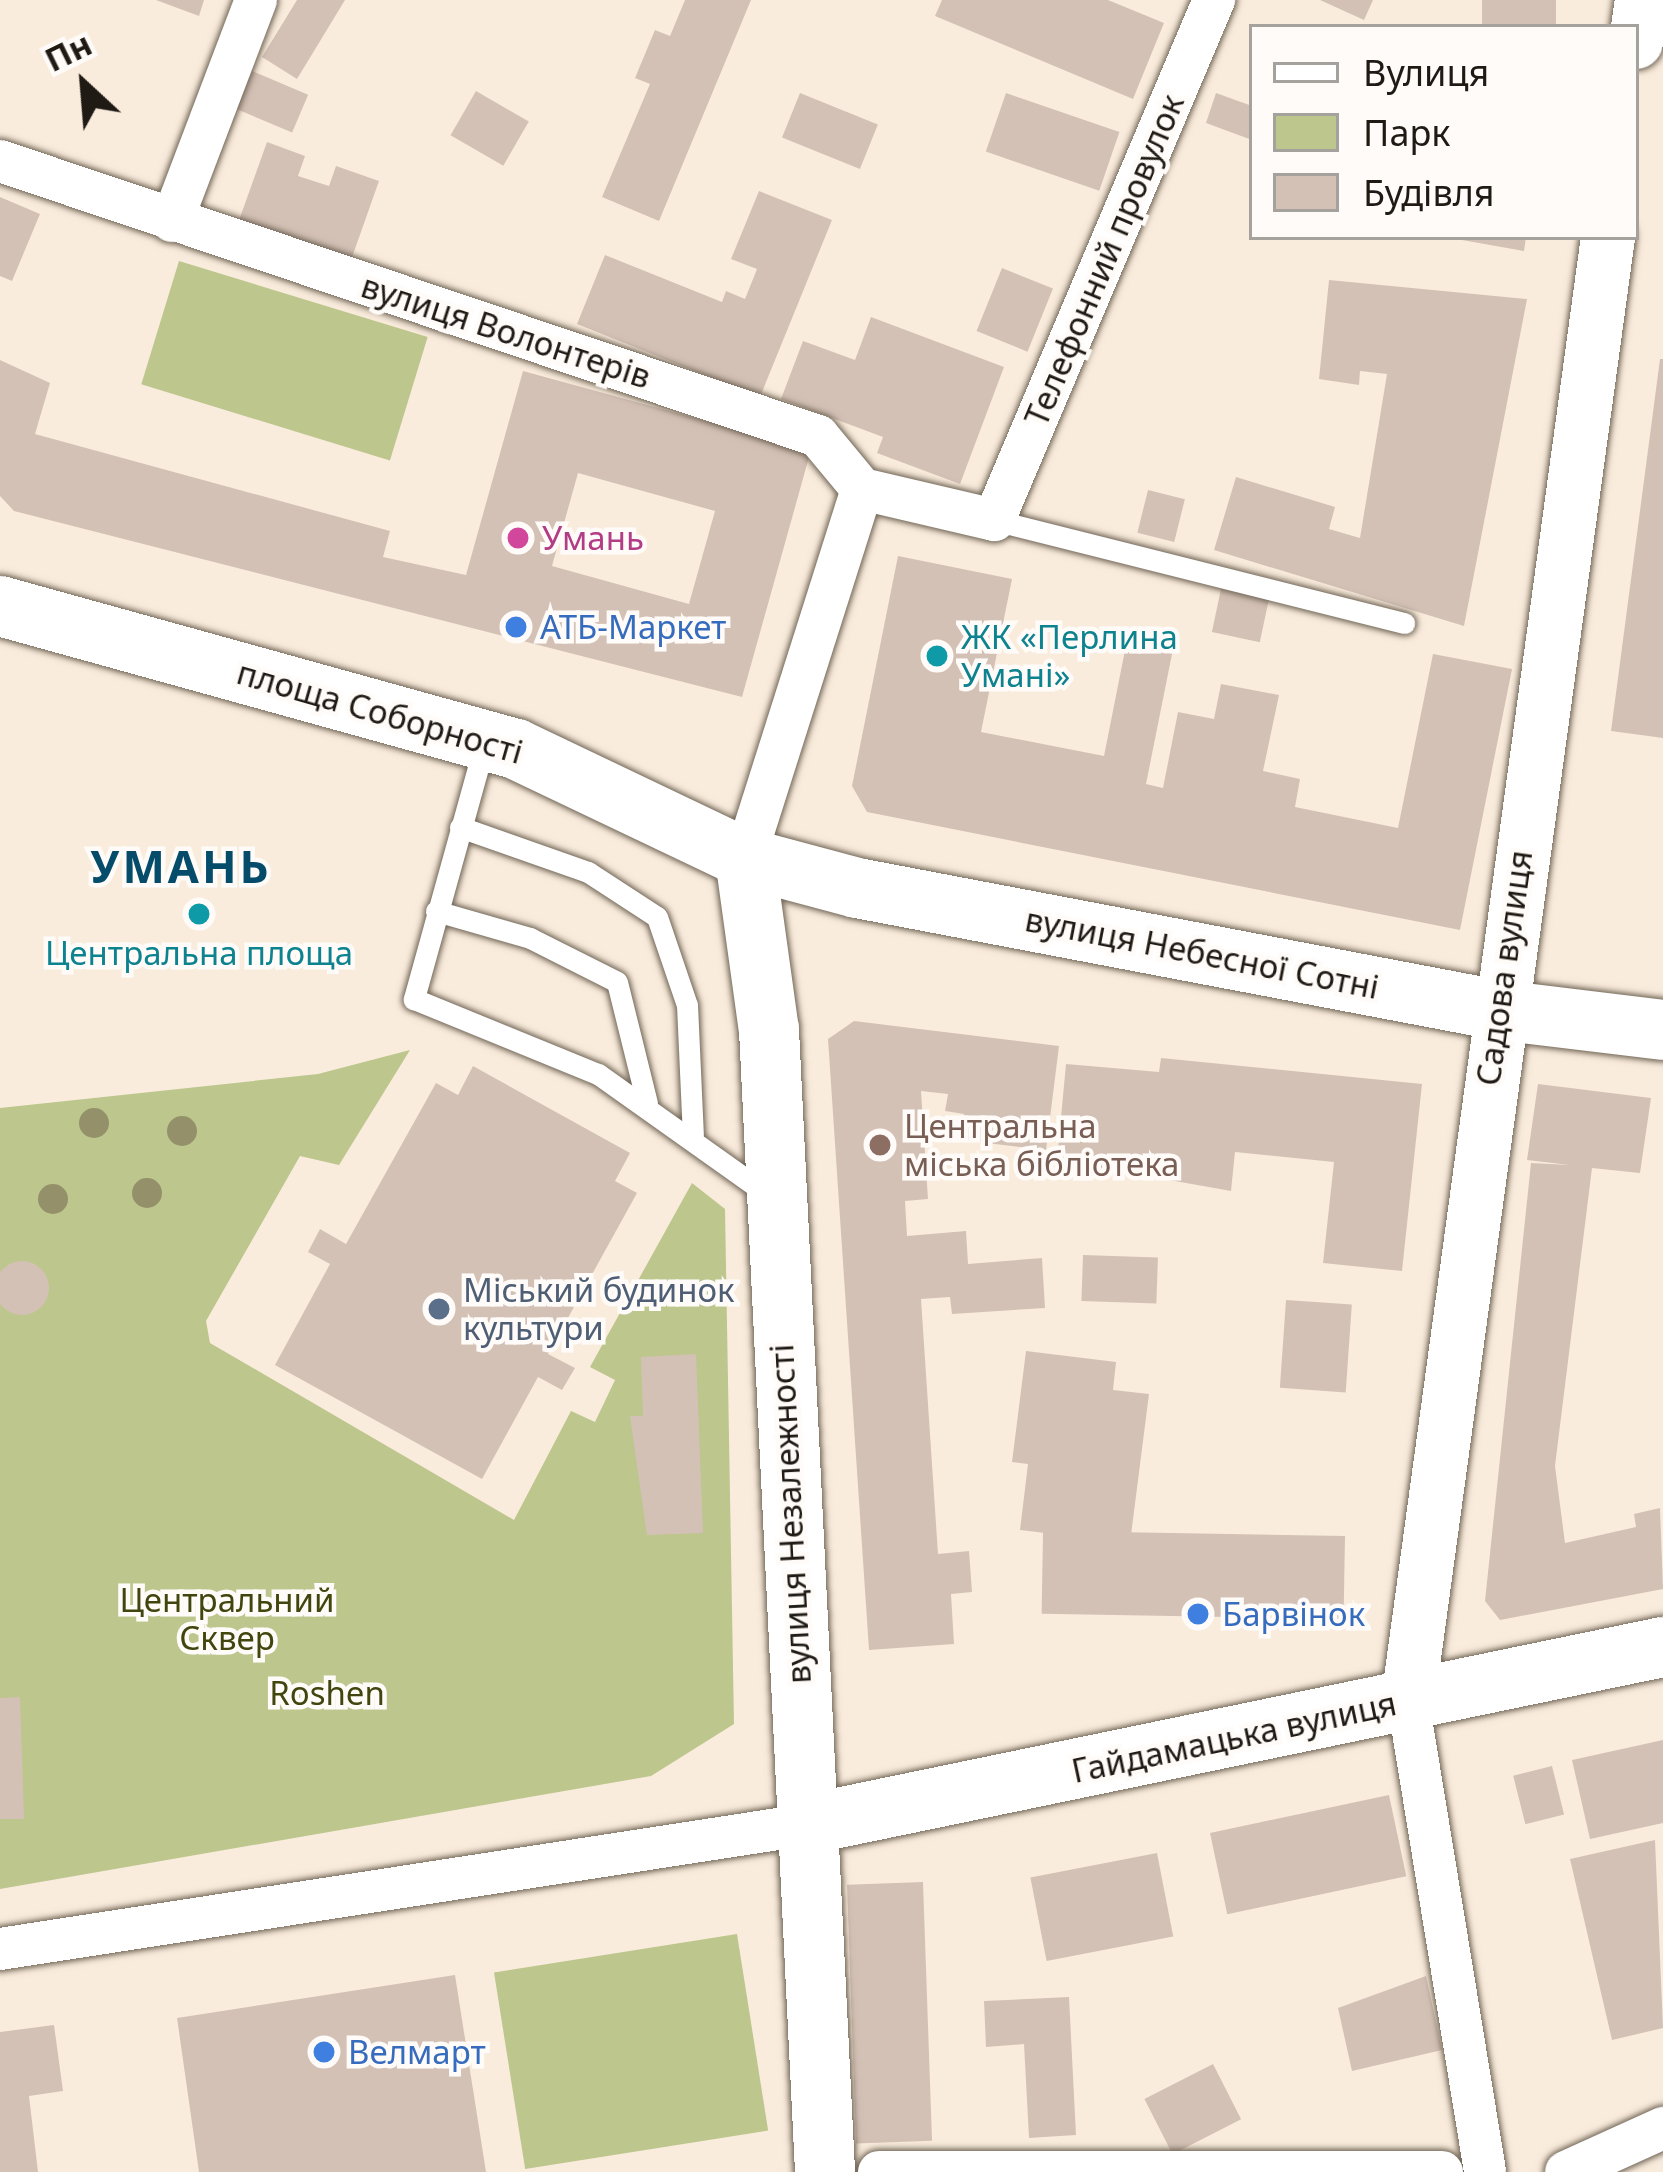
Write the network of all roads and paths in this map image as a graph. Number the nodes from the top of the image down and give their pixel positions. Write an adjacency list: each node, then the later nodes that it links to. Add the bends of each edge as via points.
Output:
1 (256, 0): 4 (street)
2 (1214, 0): 7 (street, Телефонний провулок)
3 (0, 160): 4 (street, вулиця Волонтерів)
4 (172, 221): 6 (street, вулиця Волонтерів, via 818,436)
5 (1608, 240): 14 (street, Садова вулиця)
6 (862, 489): 7 (street); 12 (street)
7 (994, 520): 9 (lane)
8 (0, 606): 10 (main road, площа Соборності)
9 (1404, 622)
10 (485, 740): 11 (lane); 12 (main road, площа Соборності, via 622,790)
11 (460, 826): 13 (lane); 17 (lane, via 588,872 657,917 687,1005)
12 (745, 858): 14 (main road, вулиця Небесної Сотні); 18 (main road, вулиця Незалежності, via 769,1030)
13 (436, 911): 16 (lane, via 530,938 617,982); 16 (lane, via 414,999)
14 (1498, 1010): 15 (main road, вулиця Небесної Сотні); 20 (street, Садова вулиця)
15 (1663, 1030)
16 (646, 1103): 17 (lane)
17 (692, 1135): 18 (lane)
18 (776, 1202): 21 (main road, вулиця Незалежності)
19 (1663, 1647): 20 (main road, Гайдамацька вулиця)
20 (1408, 1700): 21 (main road, Гайдамацька вулиця); 27 (street)
21 (805, 1825): 22 (street); 24 (main road, вулиця Незалежності)
22 (0, 1949)
23 (1663, 2128): 28 (street)
24 (824, 2172)
25 (879, 2172): 26 (street)
26 (1442, 2172)
27 (1485, 2172)
28 (1566, 2172)

